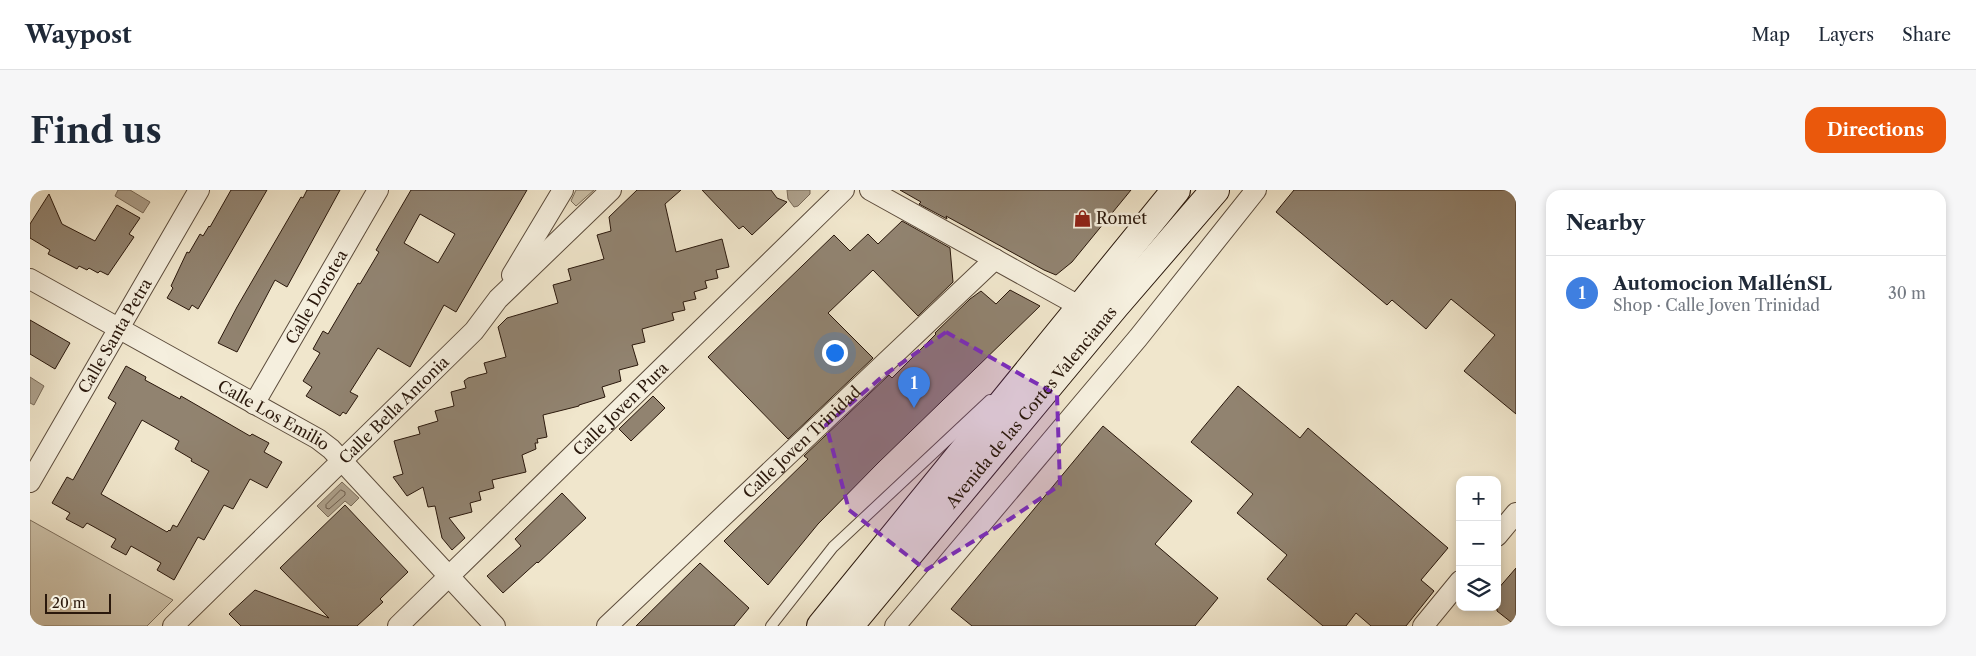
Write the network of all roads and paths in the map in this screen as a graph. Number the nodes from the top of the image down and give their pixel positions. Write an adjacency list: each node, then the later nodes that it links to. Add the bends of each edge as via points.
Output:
1 (199, 190): 14 (street, Calle Santa Petra)
2 (378, 190): 16 (street, Calle Dorotea)
3 (563, 190): 12 (street)
4 (610, 190): 12 (street, Calle Bella Antonia)
5 (844, 190): 21 (street, Calle Joven Pura)
6 (870, 190): 10 (street)
7 (1176, 190): 13 (main road, Avenida de las Cortes Valencianas)
8 (1215, 190): 30 (main road, Avenida de las Cortes Valencianas)
9 (1256, 190): 23 (street)
10 (995, 259): 13 (street); 27 (street, Calle Joven Trinidad)
11 (30, 279): 14 (street, Calle Los Emilio)
12 (498, 299): 17 (street, Calle Bella Antonia, via 474,331)
13 (1081, 307): 15 (main road, Avenida de las Cortes Valencianas)
14 (118, 329): 16 (street, Calle Los Emilio); 18 (street, Calle Santa Petra)
15 (1060, 334): 28 (lane, via 834,547); 29 (main road, Avenida de las Cortes Valencianas)
16 (254, 404): 17 (street, Calle Los Emilio, via 318,439)
17 (342, 461): 21 (street, Calle Los Emilio); 24 (street, Calle Bella Antonia)
18 (30, 482)
19 (1516, 513): 20 (street)
20 (1501, 531)
21 (449, 576): 25 (street, Calle Joven Pura); 26 (street, Calle Los Emilio)
22 (1456, 586): 31 (street)
23 (905, 623)
24 (173, 626)
25 (398, 626)
26 (495, 626)
27 (607, 626)
28 (771, 626)
29 (820, 626)
30 (849, 626)
31 (1423, 626)

